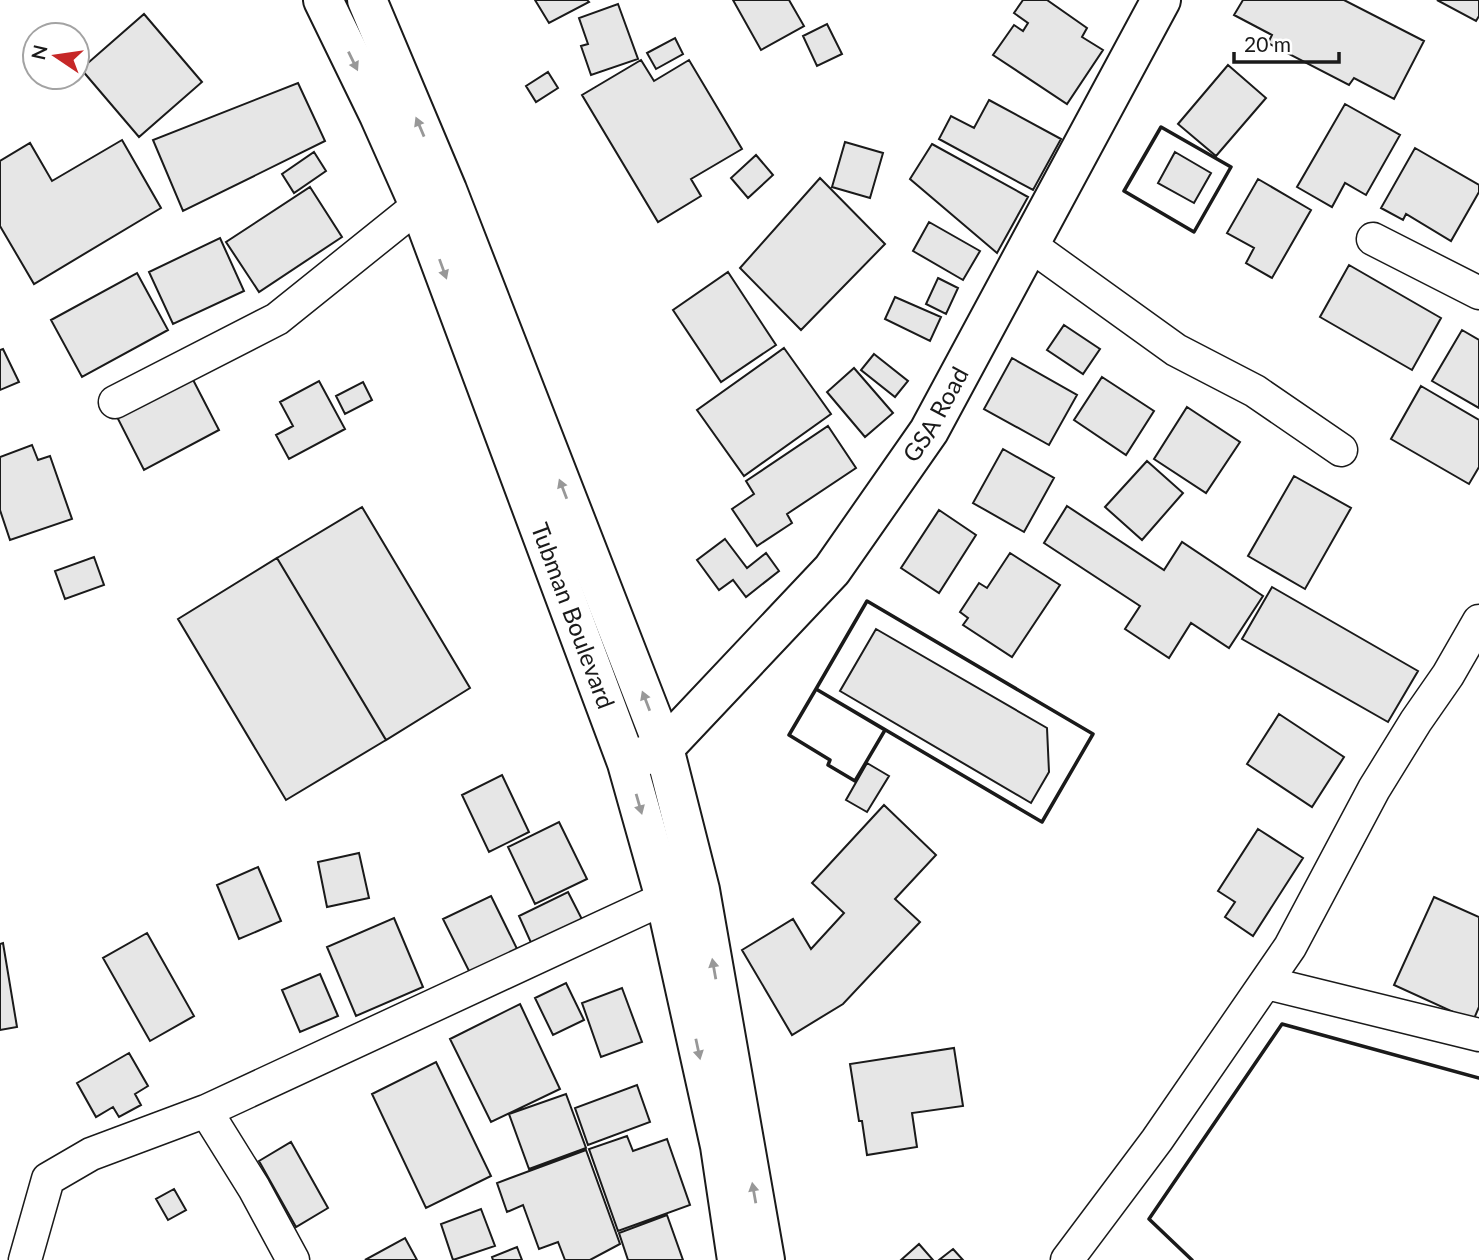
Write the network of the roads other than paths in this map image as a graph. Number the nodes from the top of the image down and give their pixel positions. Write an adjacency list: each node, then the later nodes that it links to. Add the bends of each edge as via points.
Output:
1 (323, 0): 4 (main road, Tubman Boulevard, one-way to 4)
2 (367, 0): 11 (main road, Tubman Boulevard, one-way to 2, via 447,190)
3 (1161, 0): 6 (main road, GSA Road)
4 (419, 205): 8 (street, via 277,318); 12 (main road, Tubman Boulevard, one-way to 12)
5 (1373, 239): 7 (street)
6 (1030, 245): 9 (street, via 1176,350 1255,391); 11 (main road, GSA Road, via 929,430 832,570)
7 (1479, 293)
8 (115, 402)
9 (1341, 450)
10 (1479, 621): 14 (street, via 1374,789)
11 (664, 748): 12 (main road, GSA Road); 20 (main road, Tubman Boulevard, one-way to 11, via 700,890)
12 (627, 763): 13 (main road, Tubman Boulevard, one-way to 13)
13 (665, 898): 16 (street); 19 (main road, Tubman Boulevard, one-way to 19, via 720,1146)
14 (1267, 983): 15 (street); 21 (street)
15 (1479, 1035)
16 (206, 1111): 17 (street, via 91,1154 48,1179); 18 (street)
17 (25, 1260)
18 (293, 1260)
19 (737, 1260)
20 (765, 1260)
21 (1067, 1260)

